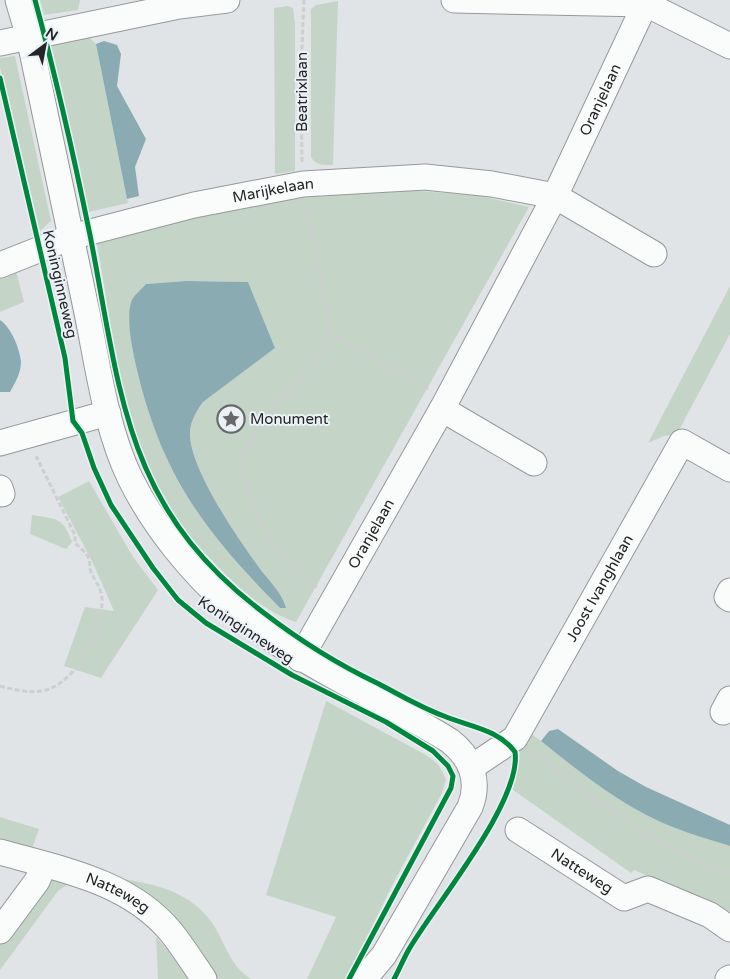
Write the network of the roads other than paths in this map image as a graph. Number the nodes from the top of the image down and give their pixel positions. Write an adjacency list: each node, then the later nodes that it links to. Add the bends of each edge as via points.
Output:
1 (18, 0): 5 (street, Koninginneweg)
2 (227, 0): 5 (street, via 179,6)
3 (454, 0): 4 (street)
4 (646, 2): 7 (street); 8 (street, Oranjelaan)
5 (29, 37): 6 (street); 9 (street, Koninginneweg)
6 (0, 43)
7 (730, 46)
8 (555, 196): 9 (street, Marijkelaan, via 492,184 425,177 303,184 194,205); 10 (street); 12 (street, Oranjelaan)
9 (71, 237): 11 (street, Marijkelaan); 13 (street, Koninginneweg)
10 (654, 254)
11 (0, 265)
12 (444, 405): 15 (street); 19 (street, Oranjelaan)
13 (108, 413): 14 (street); 19 (street, Koninginneweg, via 130,477 169,540 208,586)
14 (0, 443)
15 (534, 463)
16 (730, 469): 20 (street, Joost Ivanghlaan, via 682,442 515,738)
17 (730, 591): 18 (street, via 727,597)
18 (730, 599)
19 (300, 659): 20 (street, Koninginneweg, via 450,741)
20 (472, 767): 26 (street, via 475,792 470,807)
21 (518, 830): 24 (street, Natteweg, via 624,898 648,889 710,916)
22 (0, 852): 23 (street, Natteweg)
23 (44, 865): 25 (street, via 37,881); 27 (street, Natteweg, via 112,886 137,901 170,931)
24 (730, 929)
25 (0, 931)
26 (384, 955): 28 (street); 29 (street)
27 (204, 979)
28 (364, 979)
29 (377, 979)

